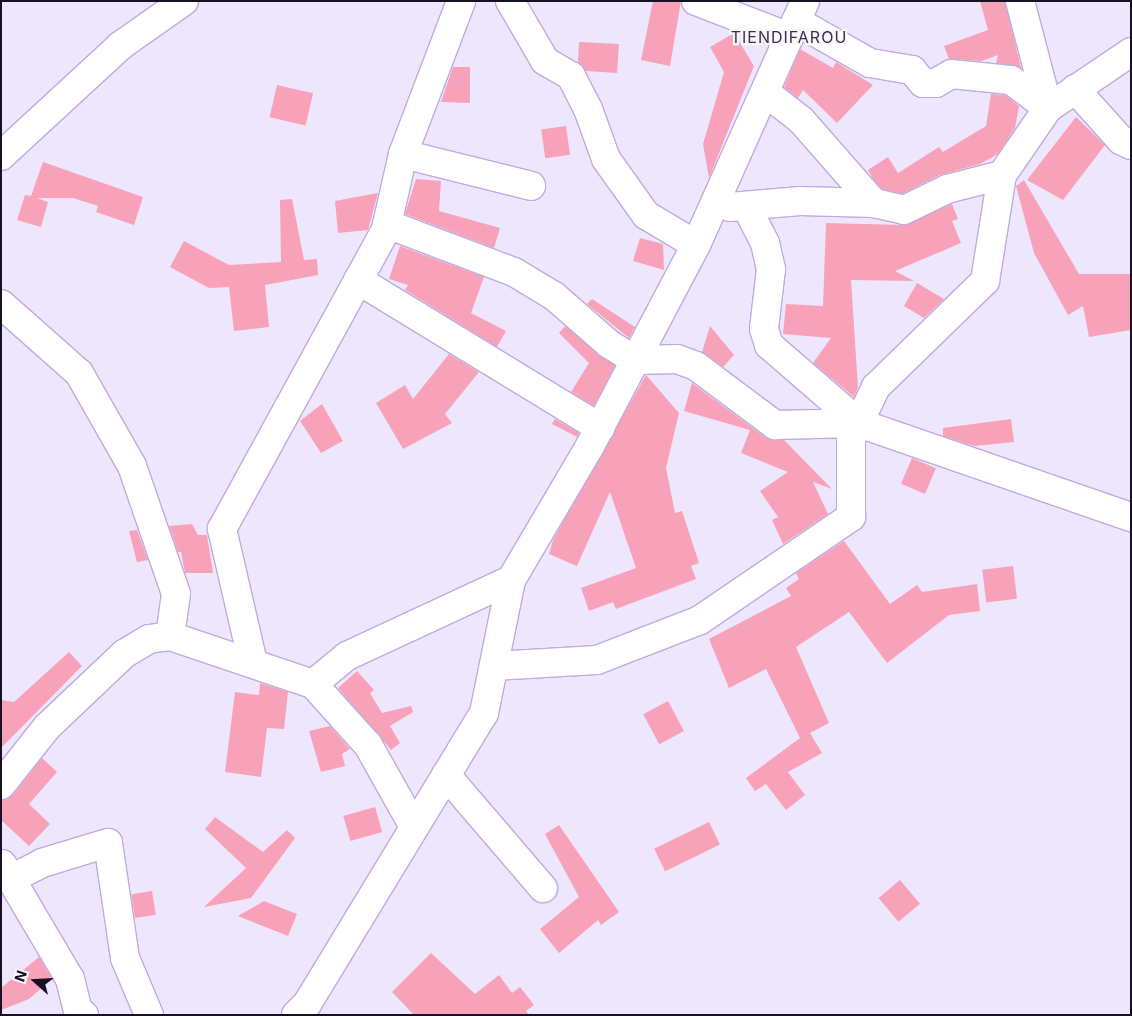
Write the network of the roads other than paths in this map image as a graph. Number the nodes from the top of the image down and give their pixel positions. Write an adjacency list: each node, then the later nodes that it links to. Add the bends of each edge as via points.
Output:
1 (184, 1): 13 (street, via 120,46)
2 (461, 1): 12 (street)
3 (510, 1): 20 (street, via 545,61 571,76 588,109 606,158 646,215)
4 (696, 1): 6 (street)
5 (1020, 1): 10 (street)
6 (797, 20): 9 (street); 10 (street, via 870,62 912,70 924,83 936,83 951,74 1011,80)
7 (1131, 52): 8 (street)
8 (1075, 89): 10 (street); 11 (street, via 1121,140)
9 (764, 92): 16 (street, via 801,120); 18 (street)
10 (1048, 108): 14 (street)
11 (1131, 145)
12 (404, 154): 15 (street); 19 (street)
13 (1, 156)
14 (1002, 175): 16 (street, via 947,189 904,210); 24 (street, via 985,281 876,387)
15 (531, 186)
16 (874, 203): 17 (street, via 800,201)
17 (746, 206): 18 (street); 24 (street, via 765,243 771,269 764,329 769,345)
18 (712, 209): 20 (street)
19 (388, 224): 21 (street); 23 (street, via 514,272 554,296 609,344)
20 (696, 245): 23 (street)
21 (358, 280): 25 (street); 29 (street, via 222,529)
22 (1, 304): 28 (street, via 78,373 132,466 176,594)
23 (634, 360): 24 (street, via 676,360 696,366 775,424); 25 (street)
24 (859, 423): 26 (street); 30 (street, via 851,439 851,517 700,620 597,660)
25 (600, 428): 27 (street)
26 (1131, 516)
27 (511, 580): 30 (street); 31 (street, via 346,656)
28 (170, 636): 29 (street); 33 (street, via 149,640 124,654 47,727)
29 (253, 663): 31 (street)
30 (494, 666): 32 (street, via 484,714)
31 (314, 684): 34 (street, via 368,745)
32 (446, 775): 34 (street); 36 (street)
33 (1, 785)
34 (414, 827): 39 (street, via 307,1004)
35 (6, 871): 37 (street, via 70,979 78,1010); 38 (street, via 108,842 125,958)
36 (543, 888)
37 (84, 1015)
38 (149, 1015)
39 (296, 1015)

